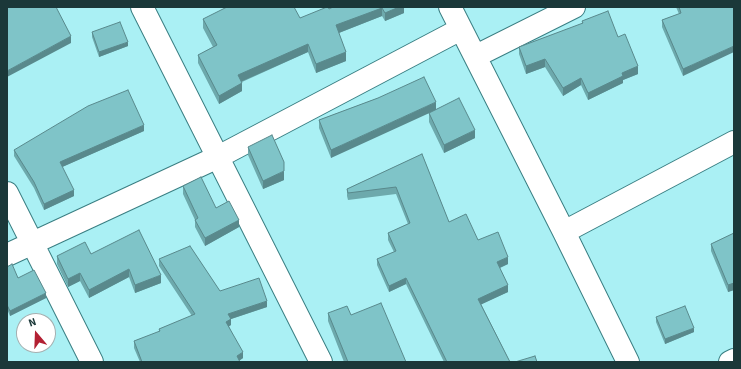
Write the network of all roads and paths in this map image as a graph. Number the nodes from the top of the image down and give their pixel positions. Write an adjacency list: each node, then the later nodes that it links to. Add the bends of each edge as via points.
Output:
1 (142, 7): 7 (street)
2 (450, 7): 4 (street)
3 (574, 7): 5 (street)
4 (461, 29): 5 (street); 7 (street)
5 (476, 56): 9 (street)
6 (734, 142): 9 (street)
7 (218, 157): 10 (street); 14 (street)
8 (7, 193): 10 (street)
9 (564, 232): 15 (street)
10 (31, 243): 11 (street); 13 (street)
11 (7, 255)
12 (734, 360): 16 (street)
13 (92, 362)
14 (321, 362)
15 (628, 362)
16 (730, 362)

